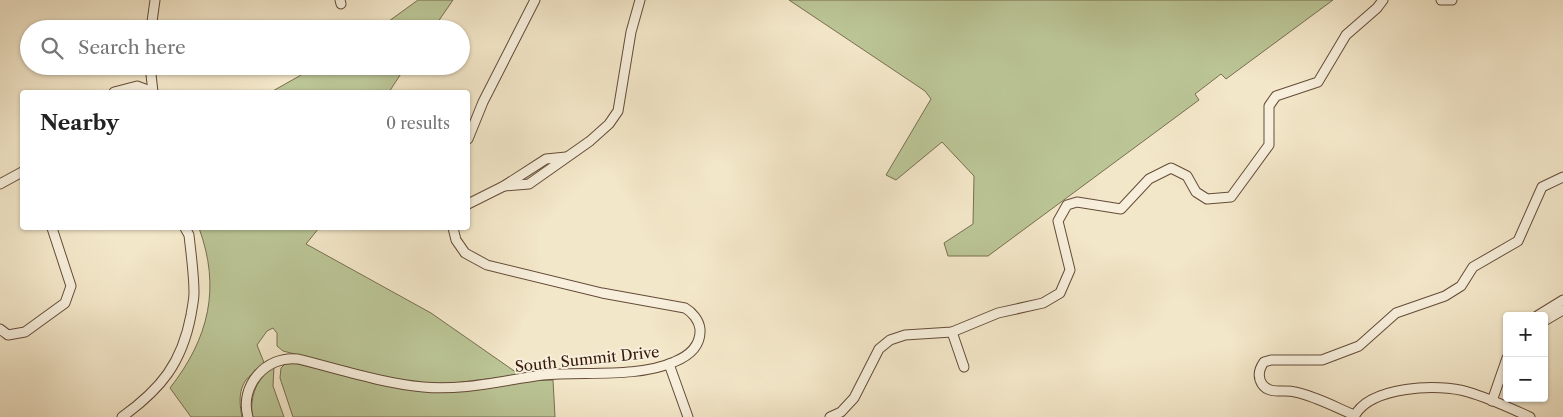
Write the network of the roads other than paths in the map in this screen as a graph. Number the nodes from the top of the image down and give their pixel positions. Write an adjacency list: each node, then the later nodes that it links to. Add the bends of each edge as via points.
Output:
1 (155, 0): 7 (street)
2 (535, 0): 12 (street)
3 (640, 0): 16 (street, via 631,32 618,111 609,124 598,136 566,157 546,159)
4 (1383, 0): 25 (street, via 1346,35 1318,82 1276,96 1269,106 1269,145 1232,197 1207,199 1196,192 1186,176 1171,168 1149,179 1121,209 1077,202 1067,205 1058,221 1070,270 1060,293 1043,303 998,313)
5 (1441, 0): 6 (street)
6 (1452, 0)
7 (152, 20)
8 (151, 75): 11 (street)
9 (122, 90): 10 (street, via 137,86)
10 (148, 90)
11 (153, 90)
12 (470, 134)
13 (20, 173): 15 (street)
14 (1563, 177): 30 (street, via 1542,187 1518,241 1473,267 1461,286 1445,296 1396,313 1360,346 1322,360 1271,360 1264,362 1260,369 1262,384 1267,389 1295,391)
15 (2, 179)
16 (470, 203)
17 (53, 230): 24 (street, via 72,286 65,303 25,332 8,335)
18 (186, 230): 31 (street, via 194,294 180,356 163,381)
19 (454, 230): 26 (street, South Summit Drive, via 465,253 487,265 690,311 699,324 697,344 686,356)
20 (1563, 300): 22 (street)
21 (1563, 310): 23 (street)
22 (1544, 312)
23 (1548, 319)
24 (0, 329)
25 (952, 332): 27 (street); 34 (street, via 905,335 890,340 879,349 854,398 841,412)
26 (669, 364): 32 (street, South Summit Drive, via 439,388 406,385 298,359 283,359 268,365 251,384 246,404); 33 (street)
27 (964, 367)
28 (1503, 369): 29 (street)
29 (1492, 401): 30 (street, via 1467,391 1435,388 1398,390 1368,401); 35 (street)
30 (1354, 416)
31 (122, 417)
32 (248, 417)
33 (688, 417)
34 (830, 417)
35 (1530, 417)

